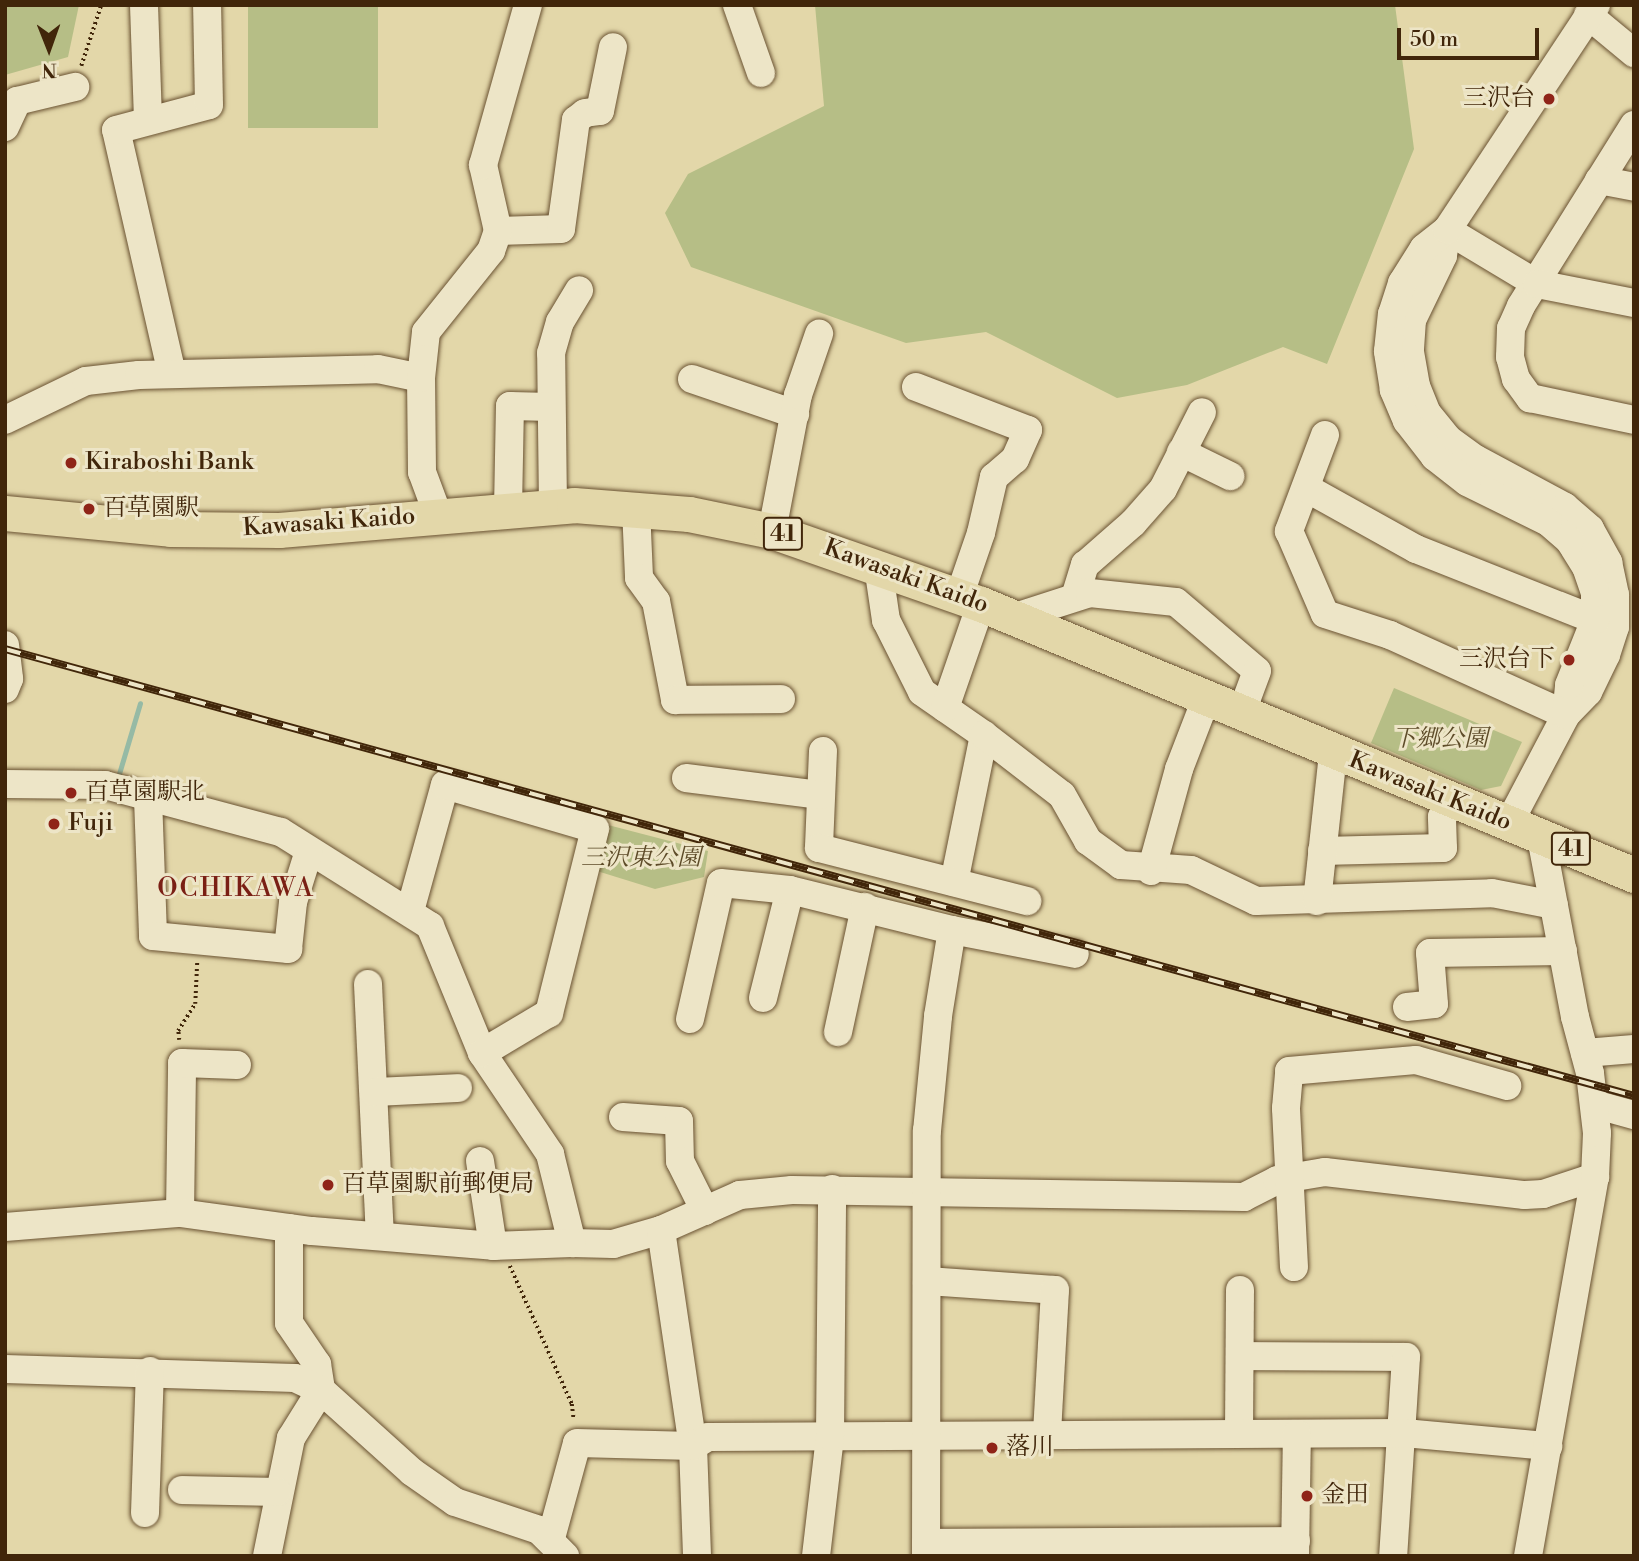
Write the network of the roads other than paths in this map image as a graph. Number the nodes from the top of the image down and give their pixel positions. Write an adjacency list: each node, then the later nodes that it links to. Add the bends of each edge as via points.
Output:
1 (144, 5): 10 (street)
2 (207, 5): 10 (street, via 209,105)
3 (528, 5): 16 (street, via 483,165)
4 (737, 5): 8 (street)
5 (1592, 10): 7 (street); 15 (street)
6 (613, 47): 16 (street, via 600,111 576,120 561,229 555,233)
7 (1634, 52)
8 (761, 72)
9 (75, 87): 12 (street, via 17,101)
10 (148, 119): 21 (street, via 116,130)
11 (1634, 125): 13 (street)
12 (5, 127)
13 (1598, 180): 14 (street); 17 (street)
14 (1634, 187)
15 (1447, 230): 17 (street); 44 (street, via 1423,248 1402,283 1392,314 1388,351 1394,390 1407,421 1435,457 1467,482 1549,522 1570,541 1595,593); 51 (street, via 1443,256 1412,320 1410,352 1427,413 1448,439 1476,459 1565,507 1590,529 1608,562 1615,626 1588,692)
16 (498, 231): 22 (street, via 491,251 426,332)
17 (1537, 284): 19 (street); 29 (street, via 1511,328 1510,356 1530,398)
18 (579, 290): 25 (street, via 554,339)
19 (1634, 303)
20 (819, 334): 27 (street)
21 (172, 374): 22 (street, via 378,369); 28 (street, via 86,381)
22 (421, 378): 38 (street, via 422,472)
23 (692, 379): 27 (street)
24 (916, 387): 42 (street, via 1028,430 1015,459 994,477)
25 (551, 407): 34 (street); 36 (street, via 510,406)
26 (1202, 412): 31 (street)
27 (795, 414): 39 (street)
28 (5, 420)
29 (1634, 420)
30 (1325, 435): 33 (street)
31 (1181, 452): 32 (street); 41 (street, via 1163,489 1085,565)
32 (1230, 476)
33 (1308, 489): 44 (street, via 1416,549); 51 (street, via 1289,531 1325,614 1390,635)
34 (552, 506): 35 (main road, Kawasaki Kaido / 41); 36 (main road, Kawasaki Kaido / 41)
35 (636, 508): 39 (main road, Kawasaki Kaido / 41); 47 (street, via 639,578 656,600 675,700)
36 (508, 509): 38 (main road, Kawasaki Kaido / 41)
37 (5, 513): 38 (main road, Kawasaki Kaido / 41, via 170,529 279,530)
38 (438, 515)
39 (772, 531): 40 (main road, Kawasaki Kaido / 41)
40 (878, 566): 42 (main road, Kawasaki Kaido / 41); 49 (street, via 886,620 900,655 922,692)
41 (1075, 597): 43 (street); 50 (street, via 1090,593 1176,602 1257,671)
42 (970, 600): 43 (main road, Kawasaki Kaido / 41); 49 (street)
43 (1012, 618): 48 (main road, Kawasaki Kaido / 41)
44 (1595, 620): 51 (street, via 1569,685)
45 (5, 645): 46 (street)
46 (5, 689)
47 (781, 699)
48 (1206, 699): 50 (main road, Kawasaki Kaido / 41); 64 (street, via 1179,769)
49 (945, 708): 52 (street)
50 (1241, 714): 54 (main road, Kawasaki Kaido / 41)
51 (1566, 715): 60 (street)
52 (984, 735): 64 (street, via 1062,795 1088,841 1121,865); 66 (street)
53 (823, 751): 57 (street)
54 (1333, 754): 59 (main road, Kawasaki Kaido / 41); 63 (street)
55 (686, 778): 57 (street)
56 (5, 784): 58 (street, via 105,785)
57 (821, 795): 66 (street, via 819,848)
58 (148, 798): 62 (street, via 281,832); 62 (street, via 153,936 288,949 293,902)
59 (1450, 800): 60 (main road, Kawasaki Kaido / 41); 63 (street, via 1442,817 1443,848)
60 (1509, 823): 61 (main road, Kawasaki Kaido / 41)
61 (1541, 837): 65 (main road, Kawasaki Kaido / 41); 70 (street)
62 (309, 851): 72 (street)
63 (1322, 851): 69 (street)
64 (1151, 871): 69 (street, via 1191,870 1256,901)
65 (1634, 875)
66 (954, 882): 68 (street)
67 (790, 890): 71 (street); 77 (street); 79 (street, via 721,883)
68 (1027, 901)
69 (1317, 901): 70 (street, via 1492,893)
70 (1554, 905): 74 (street)
71 (865, 907): 73 (street); 80 (street)
72 (410, 911): 82 (street, via 430,926); 82 (street, via 445,785 595,829 549,1013)
73 (952, 930): 75 (street); 95 (street, via 938,1016)
74 (1563, 951): 78 (street, via 1430,953 1434,1003); 83 (street)
75 (1075, 954)
76 (368, 984): 87 (street)
77 (763, 998)
78 (1407, 1007)
79 (690, 1019)
80 (838, 1032)
81 (1634, 1049): 83 (street)
82 (482, 1053): 102 (street, via 550,1154)
83 (1585, 1053): 88 (street)
84 (237, 1065): 97 (street, via 183,1063)
85 (1507, 1086): 93 (street, via 1416,1060 1289,1071 1286,1108)
86 (458, 1088): 87 (street)
87 (374, 1092): 101 (street)
88 (1594, 1104): 89 (street); 92 (street)
89 (1634, 1115)
90 (623, 1117): 96 (street, via 679,1122 680,1161)
91 (480, 1161): 103 (street)
92 (1595, 1177): 93 (street, via 1543,1194 1525,1195 1325,1172); 118 (street)
93 (1292, 1178): 95 (street, via 1244,1197); 104 (street)
94 (832, 1189): 95 (street); 96 (street, via 740,1195); 116 (street)
95 (926, 1195): 105 (street)
96 (705, 1211): 100 (street)
97 (180, 1213): 98 (street); 99 (street)
98 (5, 1227)
99 (289, 1228): 101 (street); 110 (street, via 289,1323 317,1364)
100 (662, 1230): 102 (street, via 613,1244); 117 (street)
101 (380, 1236): 103 (street)
102 (572, 1243): 103 (street)
103 (497, 1246)
104 (1294, 1267)
105 (927, 1281): 113 (street); 114 (street, via 1055,1290)
106 (1240, 1290): 107 (street)
107 (1240, 1356): 111 (street); 112 (street, via 1406,1357)
108 (5, 1369): 109 (street)
109 (150, 1371): 110 (street, via 295,1378); 121 (street)
110 (321, 1390): 120 (street, via 291,1438); 122 (street, via 412,1472 455,1502 539,1530)
111 (1239, 1433): 114 (street); 115 (street)
112 (1404, 1433): 115 (street); 118 (street); 128 (street)
113 (925, 1434): 114 (street); 116 (street); 124 (street)
114 (1047, 1434)
115 (1297, 1434): 123 (street)
116 (831, 1436): 117 (street, via 708,1437); 127 (street)
117 (693, 1446): 122 (street, via 577,1443); 126 (street)
118 (1548, 1446): 129 (street)
119 (183, 1490): 120 (street)
120 (277, 1492): 125 (street)
121 (145, 1513)
122 (558, 1547)
123 (1295, 1548): 124 (street)
124 (926, 1550)
125 (267, 1556)
126 (697, 1556)
127 (816, 1556)
128 (1393, 1556)
129 (1528, 1556)

